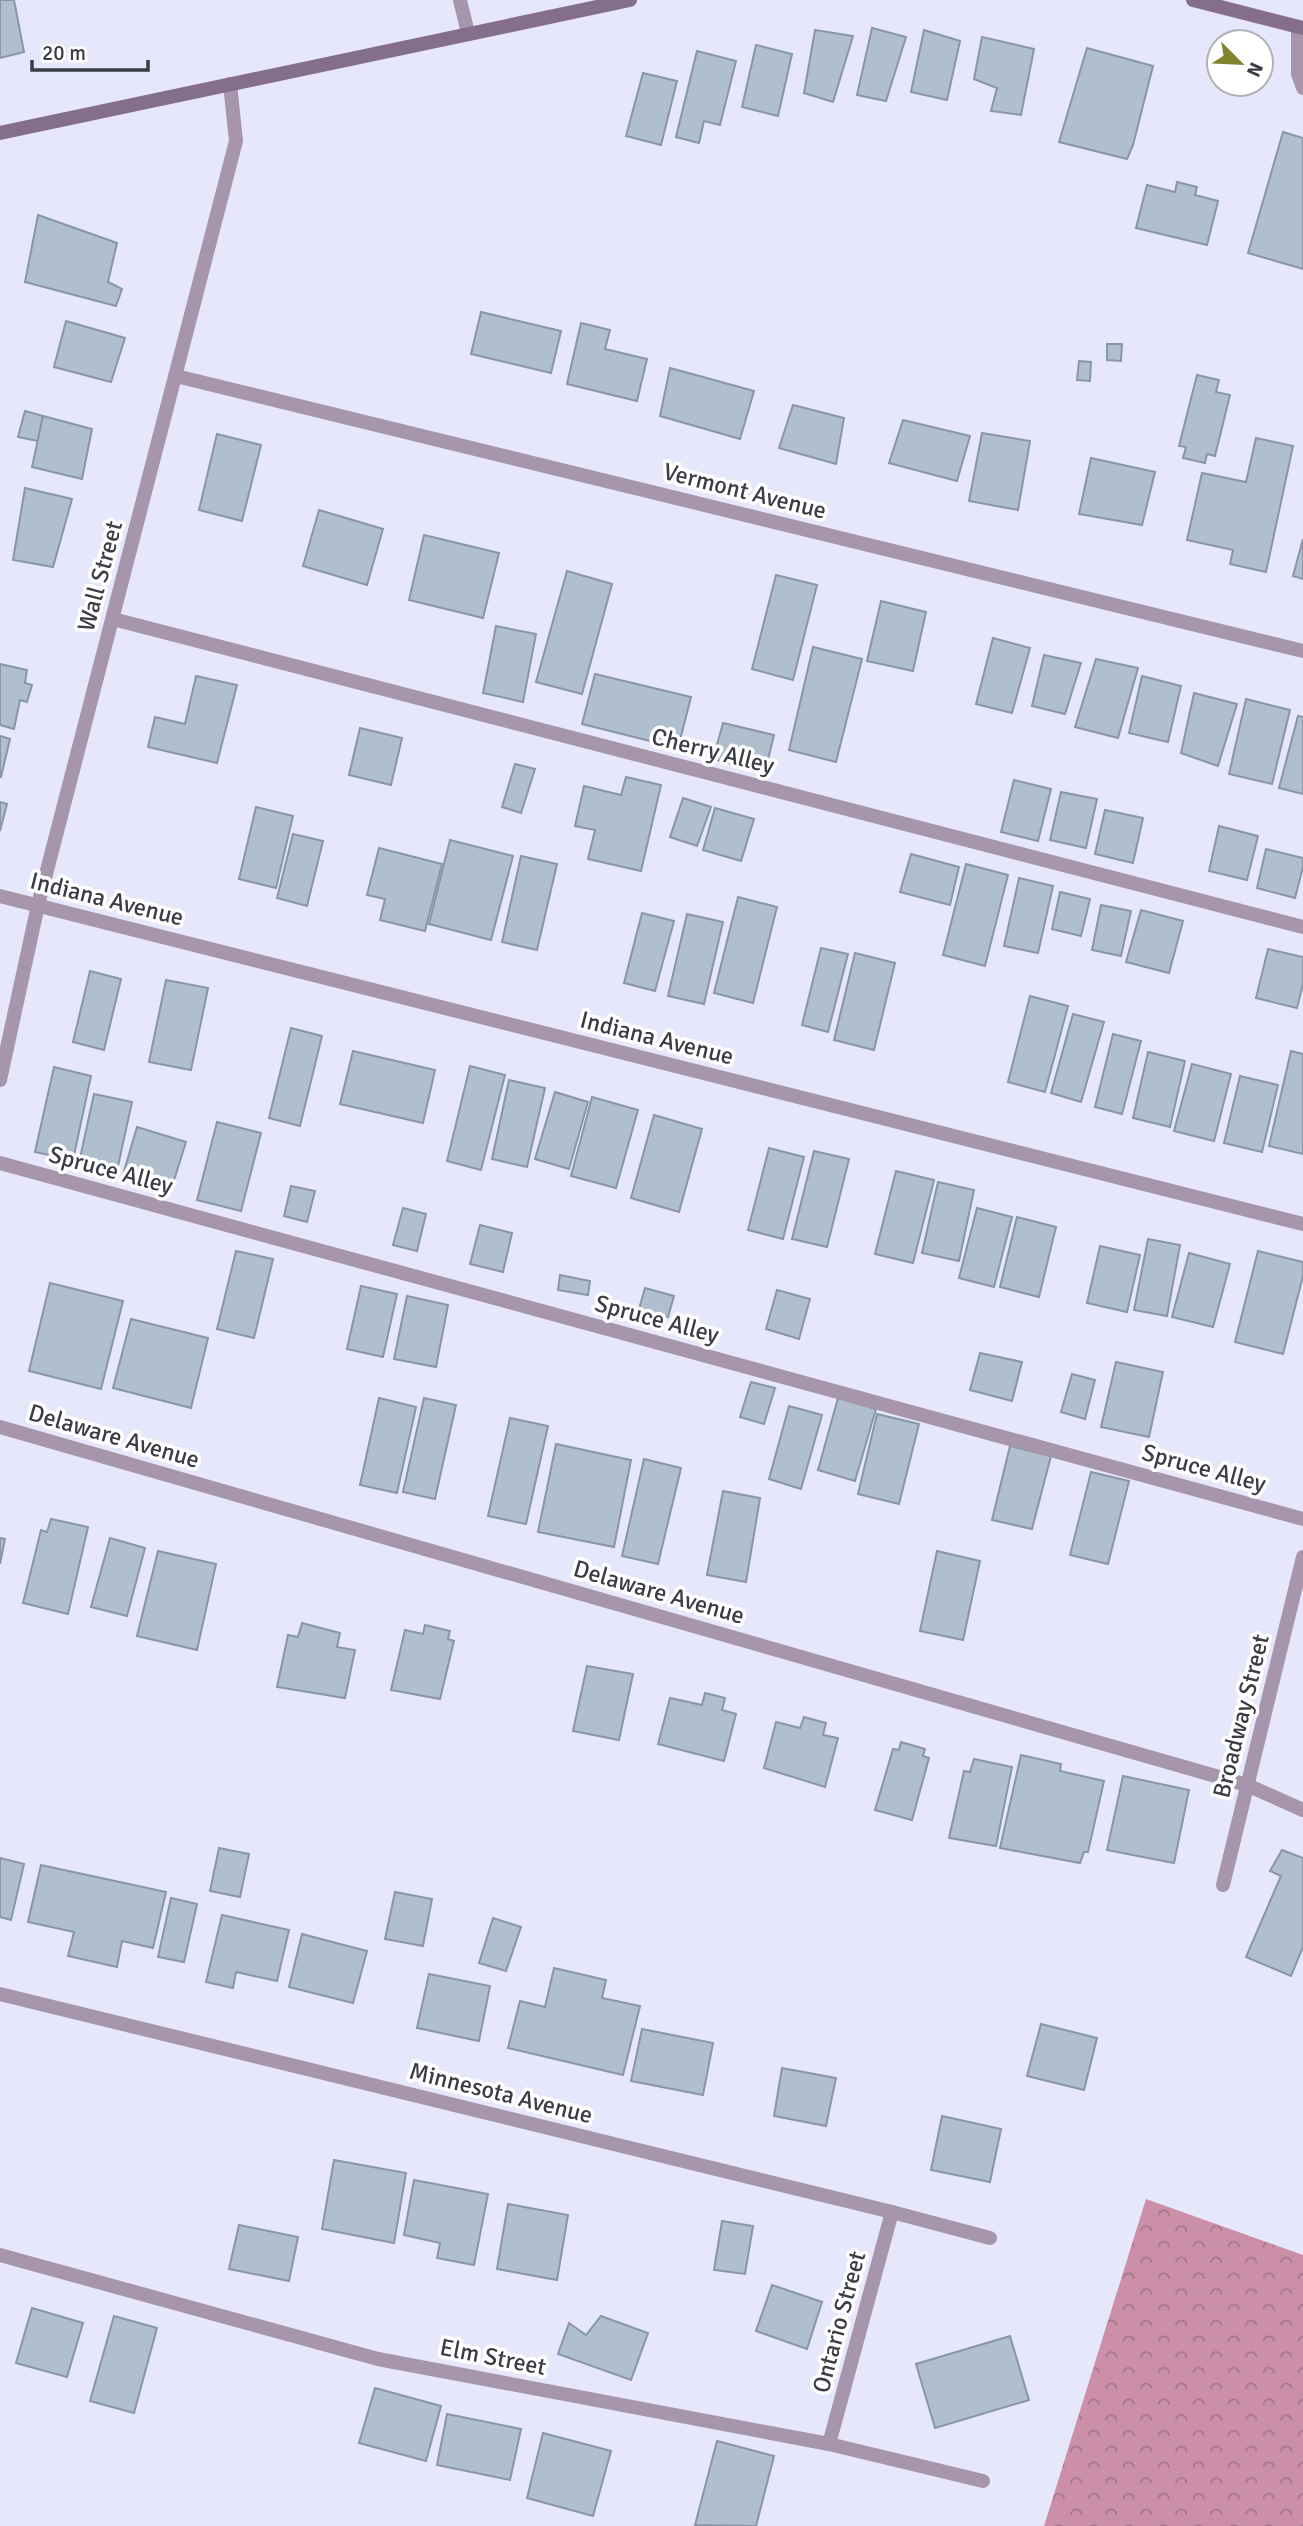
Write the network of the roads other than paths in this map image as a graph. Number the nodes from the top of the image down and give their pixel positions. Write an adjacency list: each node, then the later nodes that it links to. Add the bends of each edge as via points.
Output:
1 (460, 0): 5 (street)
2 (630, 0): 5 (main road)
3 (1192, 0): 4 (main road)
4 (1300, 27): 7 (street, via 1298,74)
5 (468, 33): 6 (main road)
6 (230, 84): 8 (main road); 9 (street, Wall Street, via 236,141)
7 (1303, 88)
8 (0, 133)
9 (176, 376): 10 (street, Wall Street); 11 (street, Vermont Avenue)
10 (113, 619): 13 (street, Wall Street); 14 (street, Cherry Alley)
11 (1303, 651)
12 (0, 896): 13 (street, Indiana Avenue)
13 (38, 905): 15 (street, Wall Street); 17 (street, Indiana Avenue)
14 (1303, 926)
15 (0, 1080)
16 (0, 1163): 19 (street, Spruce Alley)
17 (1303, 1224)
18 (0, 1427): 21 (street, Delaware Avenue)
19 (1303, 1519)
20 (1303, 1557): 21 (street, Broadway Street)
21 (1247, 1785): 22 (street, Delaware Avenue); 23 (street, Broadway Street)
22 (1303, 1810)
23 (1223, 1885)
24 (0, 1994): 25 (street, Minnesota Avenue)
25 (892, 2212): 26 (street, Minnesota Avenue); 28 (street, Ontario Street)
26 (990, 2238)
27 (0, 2255): 28 (street, Elm Street, via 378,2359)
28 (829, 2444): 29 (street, Elm Street)
29 (982, 2481)

